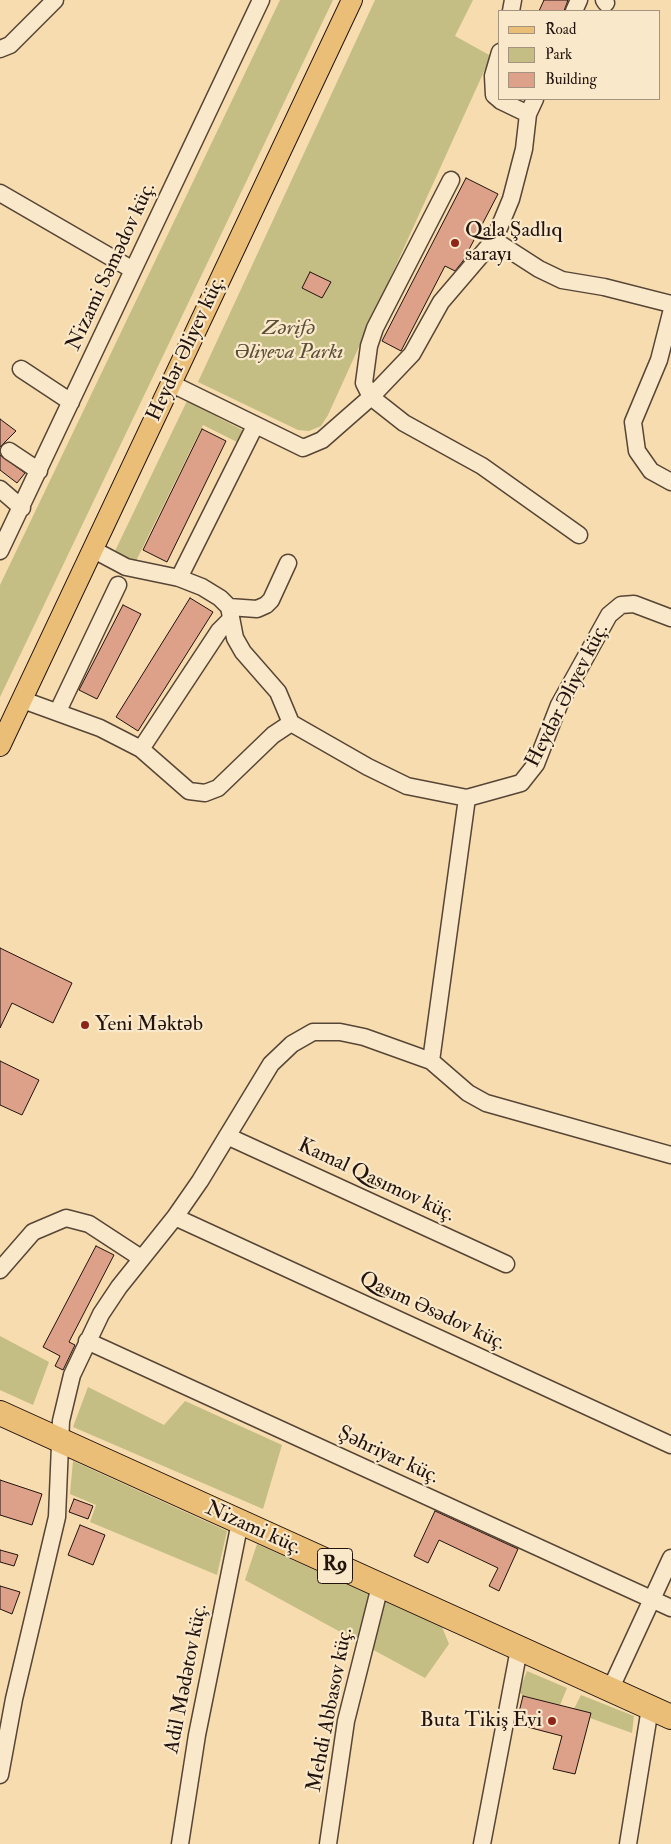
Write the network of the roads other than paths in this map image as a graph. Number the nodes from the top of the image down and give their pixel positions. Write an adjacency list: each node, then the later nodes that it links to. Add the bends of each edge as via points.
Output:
1 (55, 0): 4 (street, via 10,45)
2 (261, 0): 13 (street, Nizami Səmədov küç.)
3 (352, 0): 17 (main road, Heydər Əliyev küç.)
4 (0, 49)
5 (498, 59): 6 (street, via 493,76 494,95)
6 (498, 99)
7 (499, 100): 9 (street)
8 (535, 100): 9 (street)
9 (528, 114): 12 (street, via 524,149 512,199)
10 (450, 180): 18 (street, via 375,328 364,383)
11 (0, 193): 13 (street)
12 (494, 240): 14 (street, via 562,280 604,286); 18 (street, via 441,302 412,354)
13 (133, 270): 19 (street, Nizami Səmədov küç.)
14 (671, 304)
15 (671, 313): 23 (street, via 658,360 633,422 637,451 651,471)
16 (21, 369): 19 (street)
17 (170, 383): 20 (street); 27 (main road, Heydər Əliyev küç.)
18 (371, 397): 20 (street, via 312,446 303,448); 26 (street, via 404,423 482,466)
19 (71, 402): 22 (street, Nizami Səmədov küç.)
20 (255, 426): 30 (street)
21 (9, 451): 22 (street)
22 (39, 471): 25 (street, Nizami Səmədov küç.)
23 (671, 482)
24 (0, 489): 25 (street)
25 (22, 508): 28 (street, Nizami Səmədov küç.)
26 (579, 536)
27 (94, 550): 30 (street, via 126,567); 34 (main road, Heydər Əliyev küç.)
28 (0, 552)
29 (288, 563): 32 (street, via 266,605)
30 (179, 578): 32 (street, via 220,598)
31 (118, 585): 35 (street)
32 (230, 614): 36 (street, via 235,638 278,692); 38 (street)
33 (671, 618): 39 (street, Heydər Əliyev küç., via 634,604 621,605 609,615 559,706 536,764 521,784)
34 (23, 700): 35 (street); 37 (main road, Heydər Əliyev küç.)
35 (58, 711): 38 (street)
36 (291, 723): 38 (street, via 273,735 218,788 205,793 189,791); 39 (street, Heydər Əliyev küç., via 407,786)
37 (0, 746)
38 (141, 749)
39 (467, 798): 40 (street)
40 (431, 1061): 41 (street, via 364,1037 340,1032 314,1032 292,1044 271,1064); 42 (street, via 468,1093 486,1103)
41 (227, 1136): 43 (street); 45 (street, Kamal Qasımov küç.)
42 (671, 1155)
43 (175, 1217): 44 (street); 50 (street, Qasım Əsədov küç.)
44 (141, 1258): 46 (street, via 89,1224 66,1218 34,1232); 47 (street, via 101,1314)
45 (506, 1264)
46 (0, 1270)
47 (87, 1342): 49 (street, via 65,1397); 54 (street, Şəhriyar küç.)
48 (0, 1413): 49 (highway, Nizami küç. / R9)
49 (60, 1441): 51 (highway, Nizami küç. / R9); 59 (street, via 57,1517)
50 (671, 1445)
51 (240, 1522): 53 (highway, Nizami küç. / R9); 61 (street, Adil Mədətov küç., via 197,1735)
52 (671, 1558): 54 (street)
53 (380, 1586): 56 (highway, Nizami küç. / R9); 62 (street, Mehdi Abbasov küç., via 346,1721)
54 (652, 1600): 55 (street, Şəhriyar küç.); 57 (street)
55 (671, 1608)
56 (518, 1649): 57 (highway, Nizami küç. / R9); 63 (street)
57 (610, 1690): 58 (highway, Nizami küç. / R9)
58 (661, 1713): 64 (street)
59 (6, 1715): 60 (street)
60 (0, 1775)
61 (180, 1844)
62 (328, 1844)
63 (482, 1844)
64 (628, 1844)

